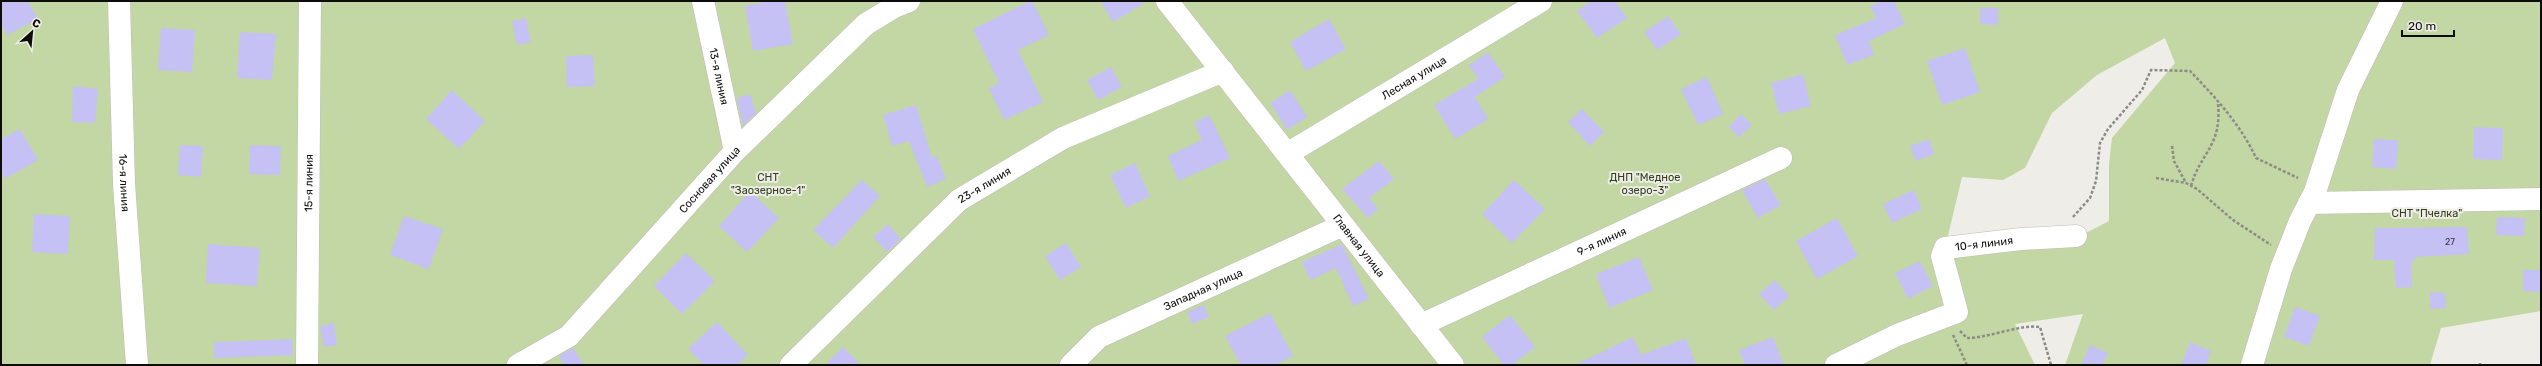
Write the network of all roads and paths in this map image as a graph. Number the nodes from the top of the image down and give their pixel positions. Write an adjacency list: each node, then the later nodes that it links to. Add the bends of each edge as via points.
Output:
1 (119, 1): 24 (street, 16-я линия, via 124,184)
2 (310, 1): 25 (street, 15-я линия)
3 (703, 1): 11 (street, 13-я линия)
4 (1167, 1): 8 (street, Главная улица)
5 (1541, 1): 12 (street, Лесная улица)
6 (2392, 1): 17 (street, via 2348,90)
7 (899, 3): 11 (street, Сосновая улица, via 866,24)
8 (1223, 71): 12 (street, Главная улица); 27 (street, 23-я линия, via 1063,138 960,200)
9 (2218, 102): 16 (path, via 2217,134 2195,173); 17 (path, via 2247,140 2256,158 2295,174); 20 (path, via 2190,71 2151,70 2142,90 2108,129 2100,143 2096,181 2090,198)
10 (2172, 146): 15 (path, via 2174,161)
11 (735, 151): 26 (street, Сосновая улица, via 569,336)
12 (1287, 154): 19 (street, Главная улица)
13 (1781, 158): 23 (street, 9-я линия)
14 (2156, 178): 15 (path)
15 (2186, 183): 16 (path)
16 (2191, 186): 21 (path, via 2233,220 2269,244)
17 (2307, 193): 18 (street); 21 (street)
18 (2541, 199)
19 (1343, 225): 23 (street, Главная улица); 28 (street, Западная улица, via 1099,337)
20 (2065, 236): 22 (street, 10-я линия, via 1945,248 1942,256 1956,312)
21 (2288, 252): 33 (street)
22 (1949, 315): 30 (street, via 1897,335); 31 (path); 32 (path, via 1967,338 2040,327)
23 (1421, 325): 29 (street, Главная улица)
24 (137, 365)
25 (307, 365)
26 (518, 365)
27 (791, 365)
28 (1071, 365)
29 (1453, 365)
30 (1836, 365)
31 (1968, 365)
32 (2051, 365)
33 (2252, 365)

